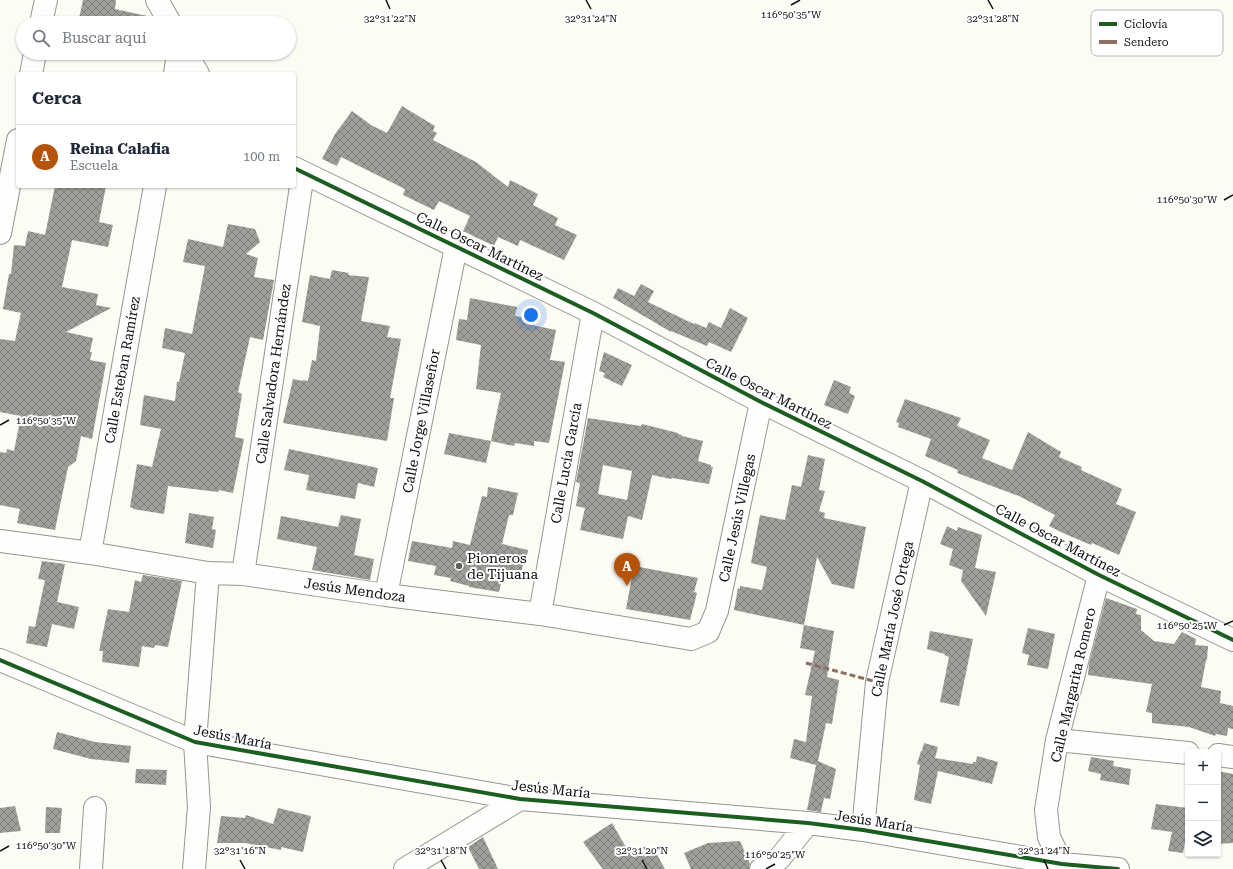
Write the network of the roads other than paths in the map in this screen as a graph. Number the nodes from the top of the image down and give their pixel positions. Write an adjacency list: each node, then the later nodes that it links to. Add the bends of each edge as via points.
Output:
1 (46, 0): 3 (street)
2 (157, 0): 4 (street)
3 (43, 16)
4 (166, 16)
5 (34, 60): 8 (street)
6 (177, 60): 9 (street)
7 (190, 60): 10 (street)
8 (31, 72)
9 (175, 72)
10 (197, 72)
11 (11, 153): 16 (street)
12 (298, 171): 13 (street, Calle Salvadora Hernández); 17 (street, Calle Oscar Martínez)
13 (296, 186)
14 (155, 188): 22 (street, Calle Esteban Ramírez)
15 (296, 188): 24 (street, Calle Salvadora Hernández)
16 (0, 233)
17 (456, 247): 18 (street, Calle Oscar Martínez); 26 (street, Calle Jorge Villaseñor)
18 (593, 312): 19 (street, Calle Oscar Martínez); 27 (street, Calle Lucía García)
19 (761, 402): 20 (street, Calle Oscar Martínez); 28 (street, Calle Jesús Villegas, via 717,611)
20 (922, 481): 25 (street, Calle Oscar Martínez); 39 (street, Calle María José Ortega, via 877,682)
21 (0, 541): 22 (street, Jesús Mendoza)
22 (90, 554): 23 (street, Jesús Mendoza)
23 (208, 573): 24 (street, Jesús Mendoza); 32 (street)
24 (243, 574): 26 (street, Jesús Mendoza)
25 (1100, 575): 29 (street, Calle Oscar Martínez); 31 (street, Calle Margarita Romero)
26 (386, 595): 27 (street, Jesús Mendoza)
27 (540, 614): 28 (street, Jesús Mendoza, via 691,639)
28 (708, 632)
29 (1233, 640)
30 (0, 660): 32 (street, Jesús María)
31 (1057, 740): 33 (street); 40 (street, Calle Margarita Romero, via 1046,810 1049,837)
32 (195, 742): 36 (street, Jesús María); 42 (street, via 199,807)
33 (1185, 753)
34 (1221, 755): 35 (street)
35 (1233, 757)
36 (520, 798): 38 (street, Jesús María); 43 (street)
37 (95, 808): 41 (street)
38 (808, 823): 39 (street, Jesús María); 44 (street, via 779,859)
39 (863, 830): 40 (street, Jesús María)
40 (1062, 864): 45 (street, Jesús María)
41 (91, 869)
42 (194, 869)
43 (405, 869)
44 (761, 869)
45 (1118, 869)

